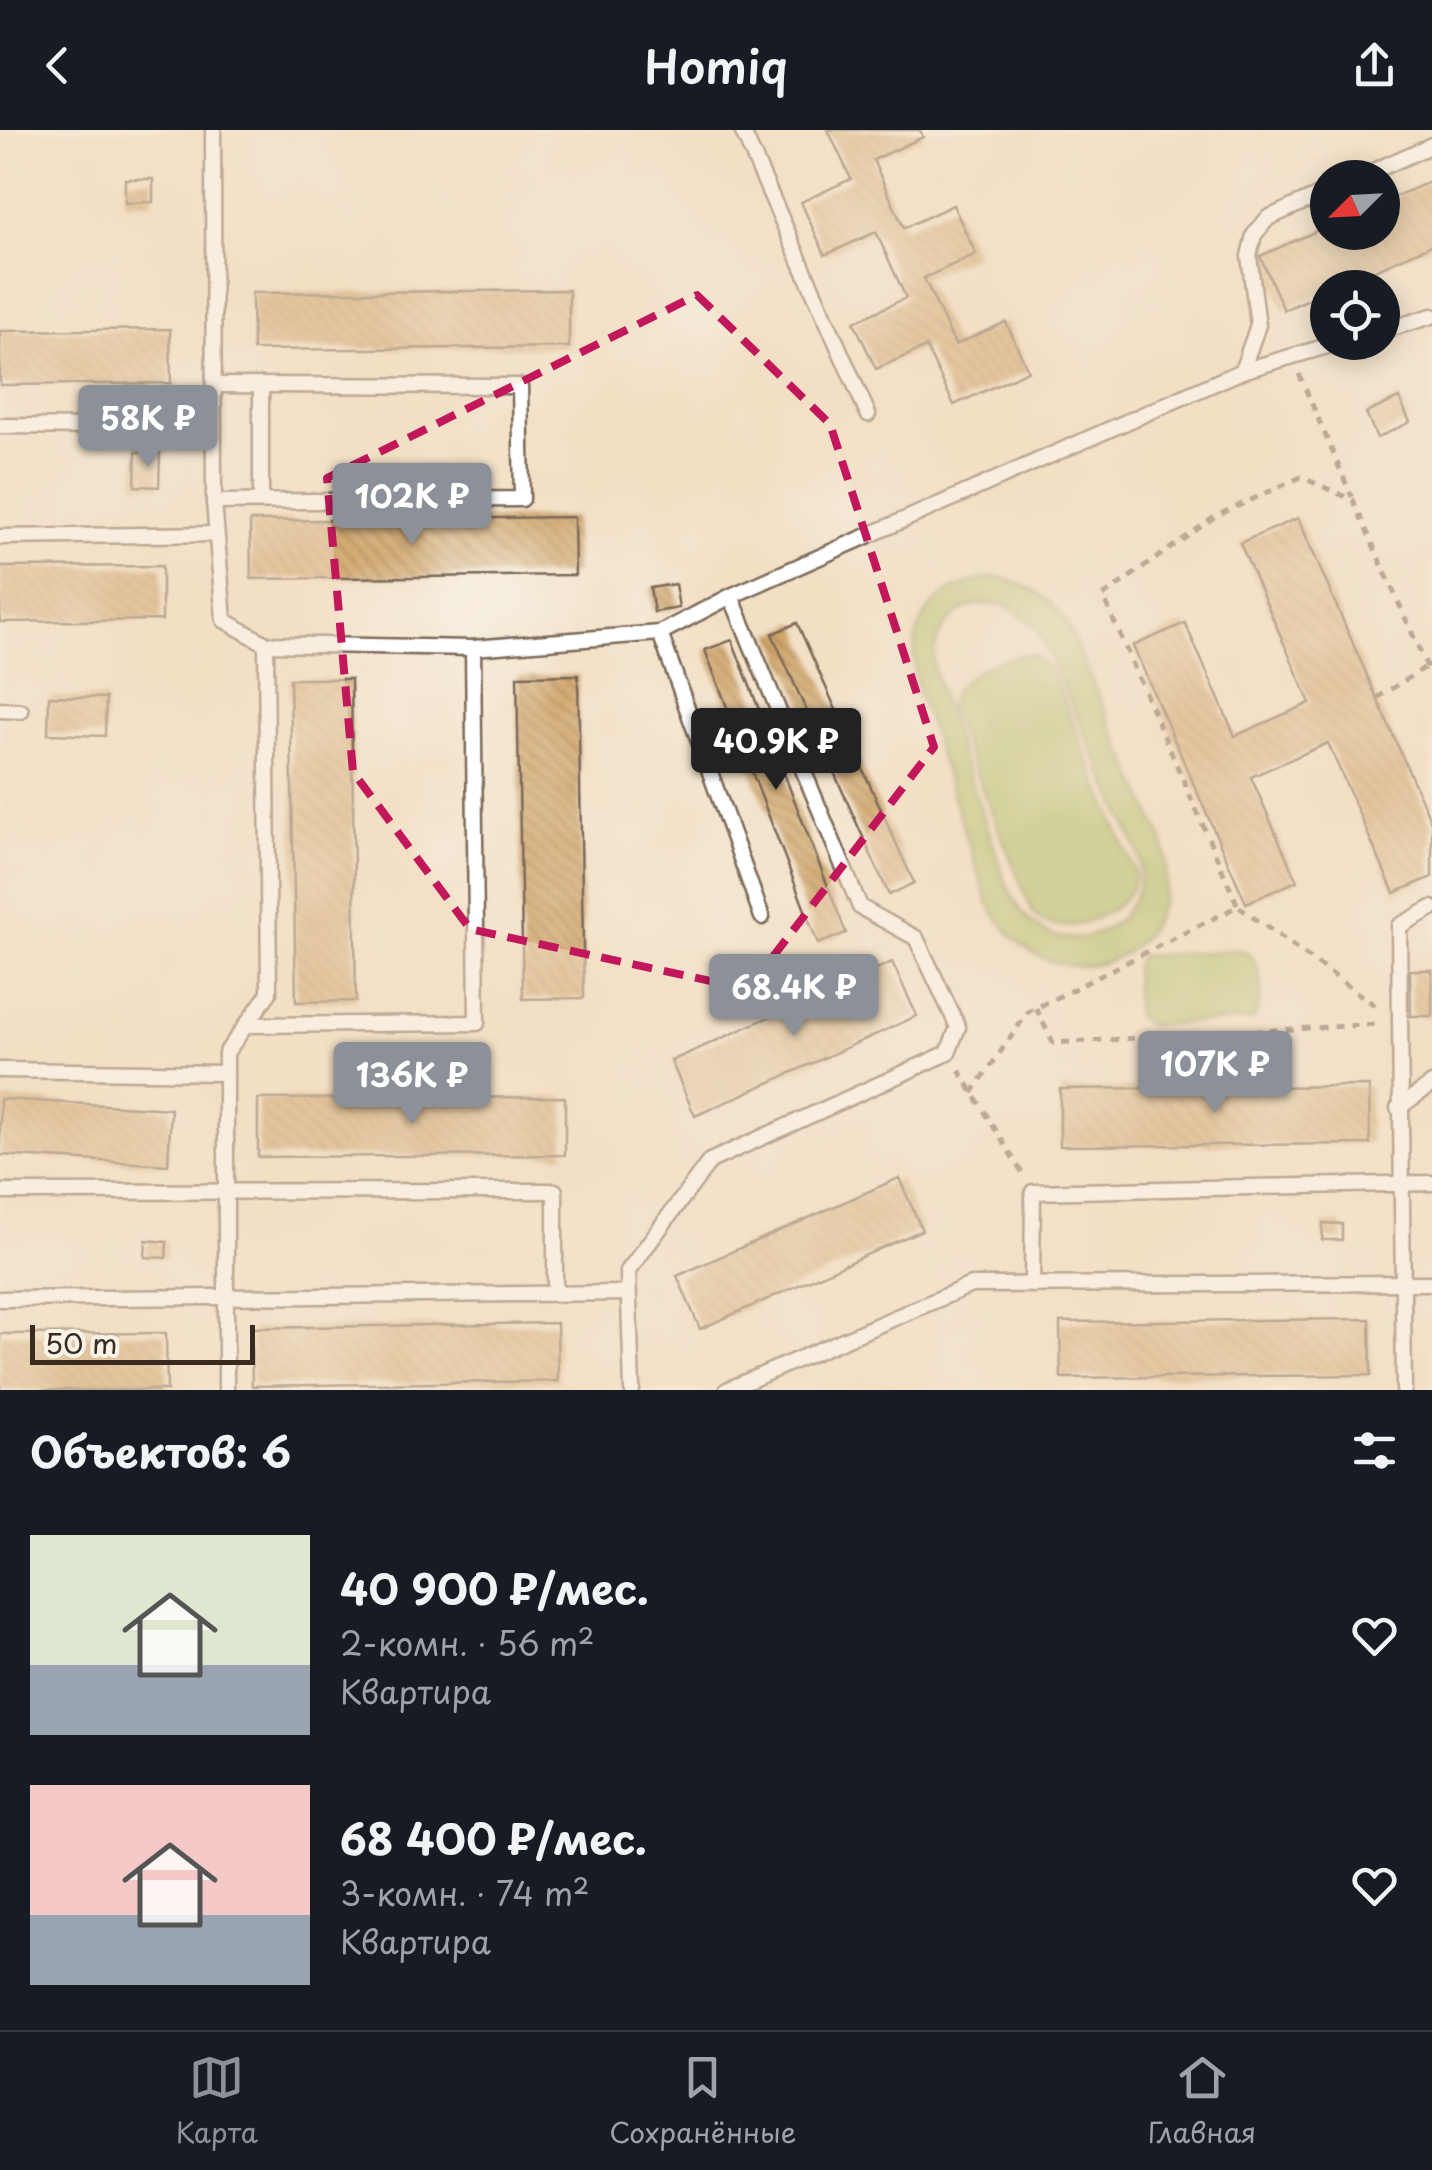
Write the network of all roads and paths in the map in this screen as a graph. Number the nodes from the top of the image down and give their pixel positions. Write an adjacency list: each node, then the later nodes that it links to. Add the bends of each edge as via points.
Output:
1 (214, 130): 11 (lane)
2 (742, 130): 13 (lane)
3 (1432, 145): 4 (lane)
4 (1398, 160)
5 (1310, 199): 10 (lane, via 1268,218 1254,236 1258,325)
6 (1432, 316): 7 (lane)
7 (1400, 325)
8 (1310, 351): 9 (lane)
9 (1291, 357): 10 (lane); 16 (path)
10 (1242, 371): 21 (lane)
11 (214, 385): 12 (lane); 15 (lane)
12 (261, 385): 18 (lane); 18 (lane, via 520,386 522,500)
13 (868, 414)
14 (0, 426): 15 (lane)
15 (214, 428): 17 (lane)
16 (1353, 500): 25 (path); 30 (path, via 1300,477 1216,516 1103,596)
17 (214, 502): 18 (lane); 19 (lane)
18 (260, 502)
19 (216, 534): 20 (lane); 23 (lane, via 224,620)
20 (0, 537)
21 (731, 596): 22 (lane); 36 (lane, via 860,908 916,938 958,1027)
22 (660, 633): 24 (lane); 32 (lane)
23 (266, 644): 24 (lane); 35 (lane, via 269,992)
24 (473, 648): 35 (lane, via 478,1023)
25 (1429, 664): 26 (path); 27 (path)
26 (1432, 678)
27 (1377, 698)
28 (0, 710): 29 (lane)
29 (21, 711)
30 (1238, 906): 33 (path); 34 (path)
31 (1432, 908): 34 (lane, via 1399,926)
32 (762, 917)
33 (1036, 1008): 34 (path, via 1054,1043); 40 (path)
34 (1398, 1023): 41 (lane)
35 (246, 1025): 38 (lane, via 226,1053)
36 (948, 1053): 40 (path); 50 (lane, via 710,1161 628,1272)
37 (0, 1070): 38 (lane)
38 (226, 1074): 46 (lane)
39 (1432, 1084): 41 (lane)
40 (972, 1093): 45 (path)
41 (1398, 1108): 42 (lane)
42 (1398, 1182): 43 (lane); 45 (lane); 47 (lane)
43 (1432, 1182)
44 (0, 1192): 46 (lane)
45 (1033, 1192): 49 (lane)
46 (226, 1193): 51 (lane, via 555,1191); 52 (lane)
47 (1403, 1283): 48 (lane); 49 (lane); 57 (lane)
48 (1432, 1283)
49 (1032, 1284): 56 (lane, via 971,1285)
50 (628, 1293): 51 (lane); 55 (lane)
51 (555, 1294): 52 (lane)
52 (226, 1295): 53 (lane); 54 (lane)
53 (0, 1298)
54 (226, 1390)
55 (632, 1390)
56 (726, 1390)
57 (1404, 1390)

